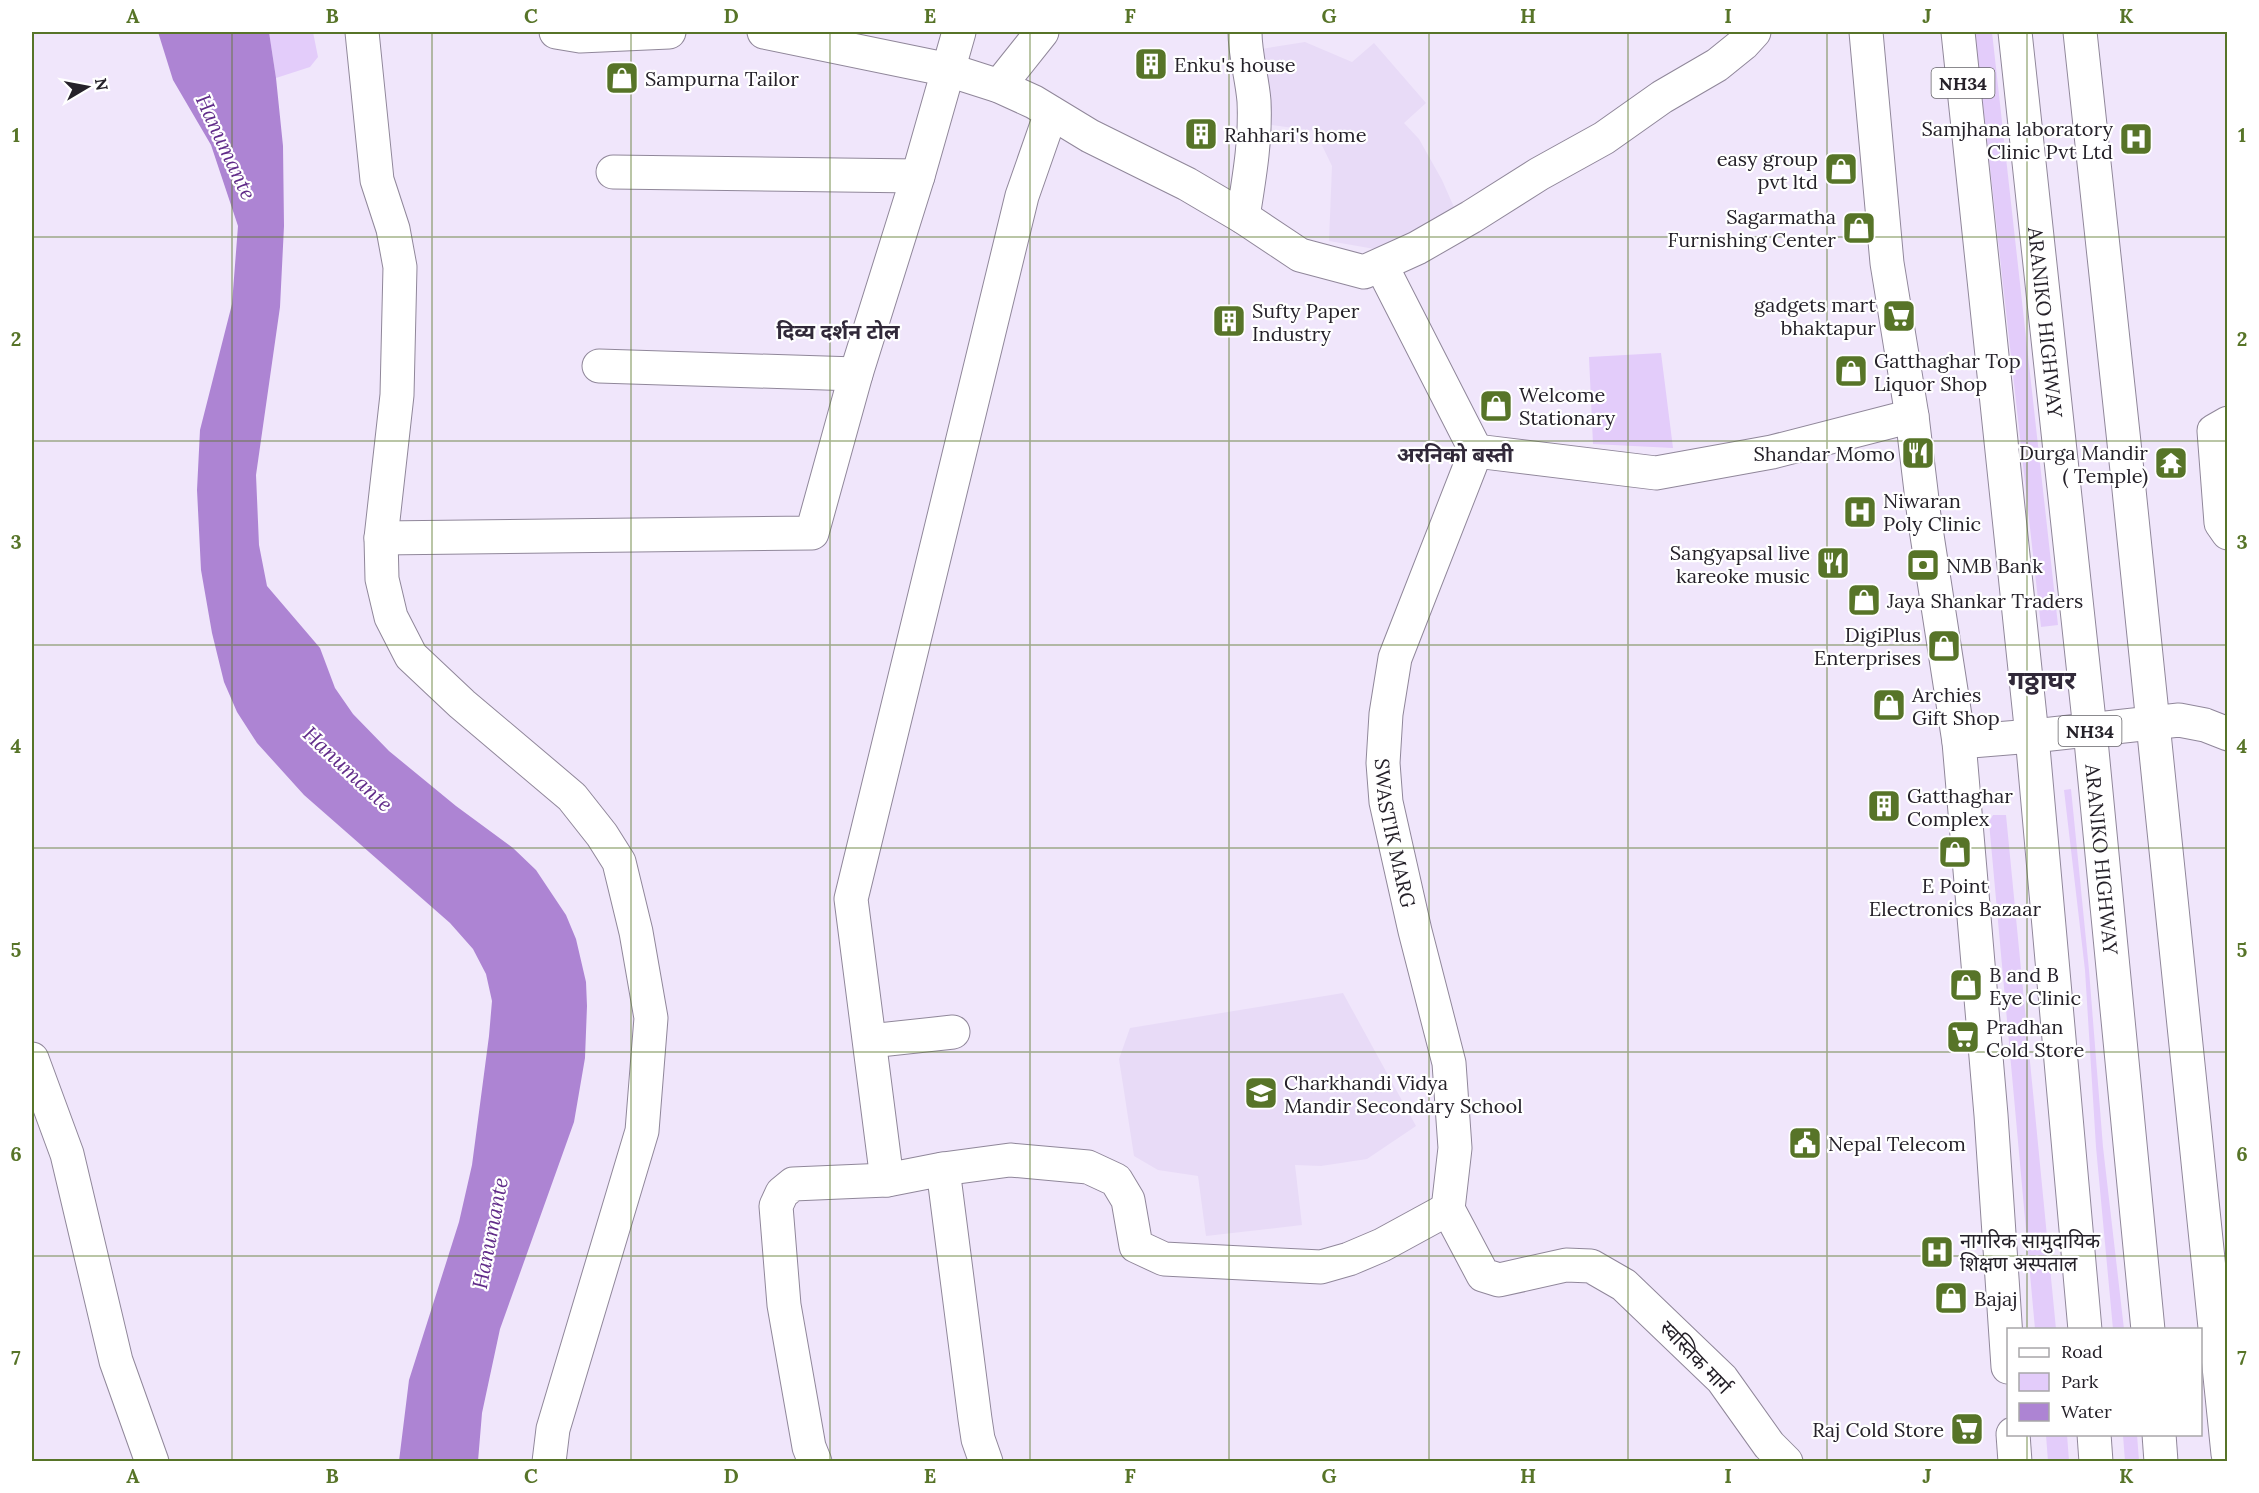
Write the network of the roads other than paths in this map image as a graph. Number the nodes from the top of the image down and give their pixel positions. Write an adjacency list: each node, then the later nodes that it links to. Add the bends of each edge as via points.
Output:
1 (362, 32): 26 (main road, via 377,180 400,267 397,395)
2 (556, 32): 3 (main road, via 580,36)
3 (669, 32)
4 (764, 32): 13 (main road)
5 (959, 32): 13 (main road)
6 (1042, 32): 14 (main road)
7 (1245, 32): 18 (main road, via 1254,100 1252,161)
8 (1754, 32): 19 (main road, via 1717,65 1604,138 1417,248)
9 (1866, 32): 22 (main road, via 1887,262)
10 (1958, 32): 30 (main road, NH34)
11 (2015, 32): 28 (main road, ARANIKO HIGHWAY / NH34)
12 (2080, 32): 27 (main road)
13 (949, 70): 14 (main road); 17 (main road)
14 (999, 86): 15 (main road)
15 (1051, 113): 18 (main road); 33 (main road, via 1022,195 851,899)
16 (614, 172): 17 (main road)
17 (918, 176): 21 (main road)
18 (1243, 217): 19 (main road, via 1300,255 1364,272)
19 (1381, 265): 24 (main road)
20 (599, 366): 21 (main road)
21 (856, 374): 26 (main road, via 812,533)
22 (1912, 416): 24 (main road, via 1772,452 1656,472); 31 (main road)
23 (2228, 423): 25 (main road, via 2214,431 2221,523)
24 (1476, 451): 37 (main road, SWASTIK MARG, via 1395,658 1383,763 1386,802 1414,932 1449,1063 1455,1148)
25 (2228, 533)
26 (381, 538): 46 (main road, via 382,579 391,617 411,656 572,797 619,862 636,932 651,1017 642,1131 553,1429)
27 (2152, 722): 28 (main road); 29 (main road, via 2179,720); 44 (main road)
28 (2090, 730): 30 (main road); 39 (main road, ARANIKO HIGHWAY / NH34)
29 (2228, 734)
30 (2032, 736): 31 (main road); 38 (main road, NH34)
31 (1959, 742): 40 (main road)
32 (953, 1032): 33 (main road)
33 (870, 1041): 36 (main road)
34 (32, 1059): 45 (main road, via 67,1154 116,1361)
35 (943, 1169): 36 (main road); 37 (main road, via 1010,1160 1088,1167 1116,1180 1128,1200 1136,1246 1164,1259 1320,1267 1382,1245); 48 (main road, via 975,1419)
36 (887, 1180): 47 (main road, via 793,1184 782,1193 776,1206 784,1305 809,1447)
37 (1448, 1209): 49 (main road, स्वस्तिक मार्ग, via 1483,1275 1499,1280 1566,1265 1591,1266 1624,1285 1722,1379 1769,1445)
38 (2085, 1328)
39 (2148, 1328)
40 (2007, 1352)
41 (2013, 1436): 50 (main road)
42 (2094, 1436): 51 (main road)
43 (2159, 1436): 52 (main road)
44 (2228, 1454)
45 (152, 1461)
46 (549, 1461)
47 (815, 1461)
48 (986, 1461)
49 (1786, 1461)
50 (2015, 1461)
51 (2096, 1461)
52 (2161, 1461)

